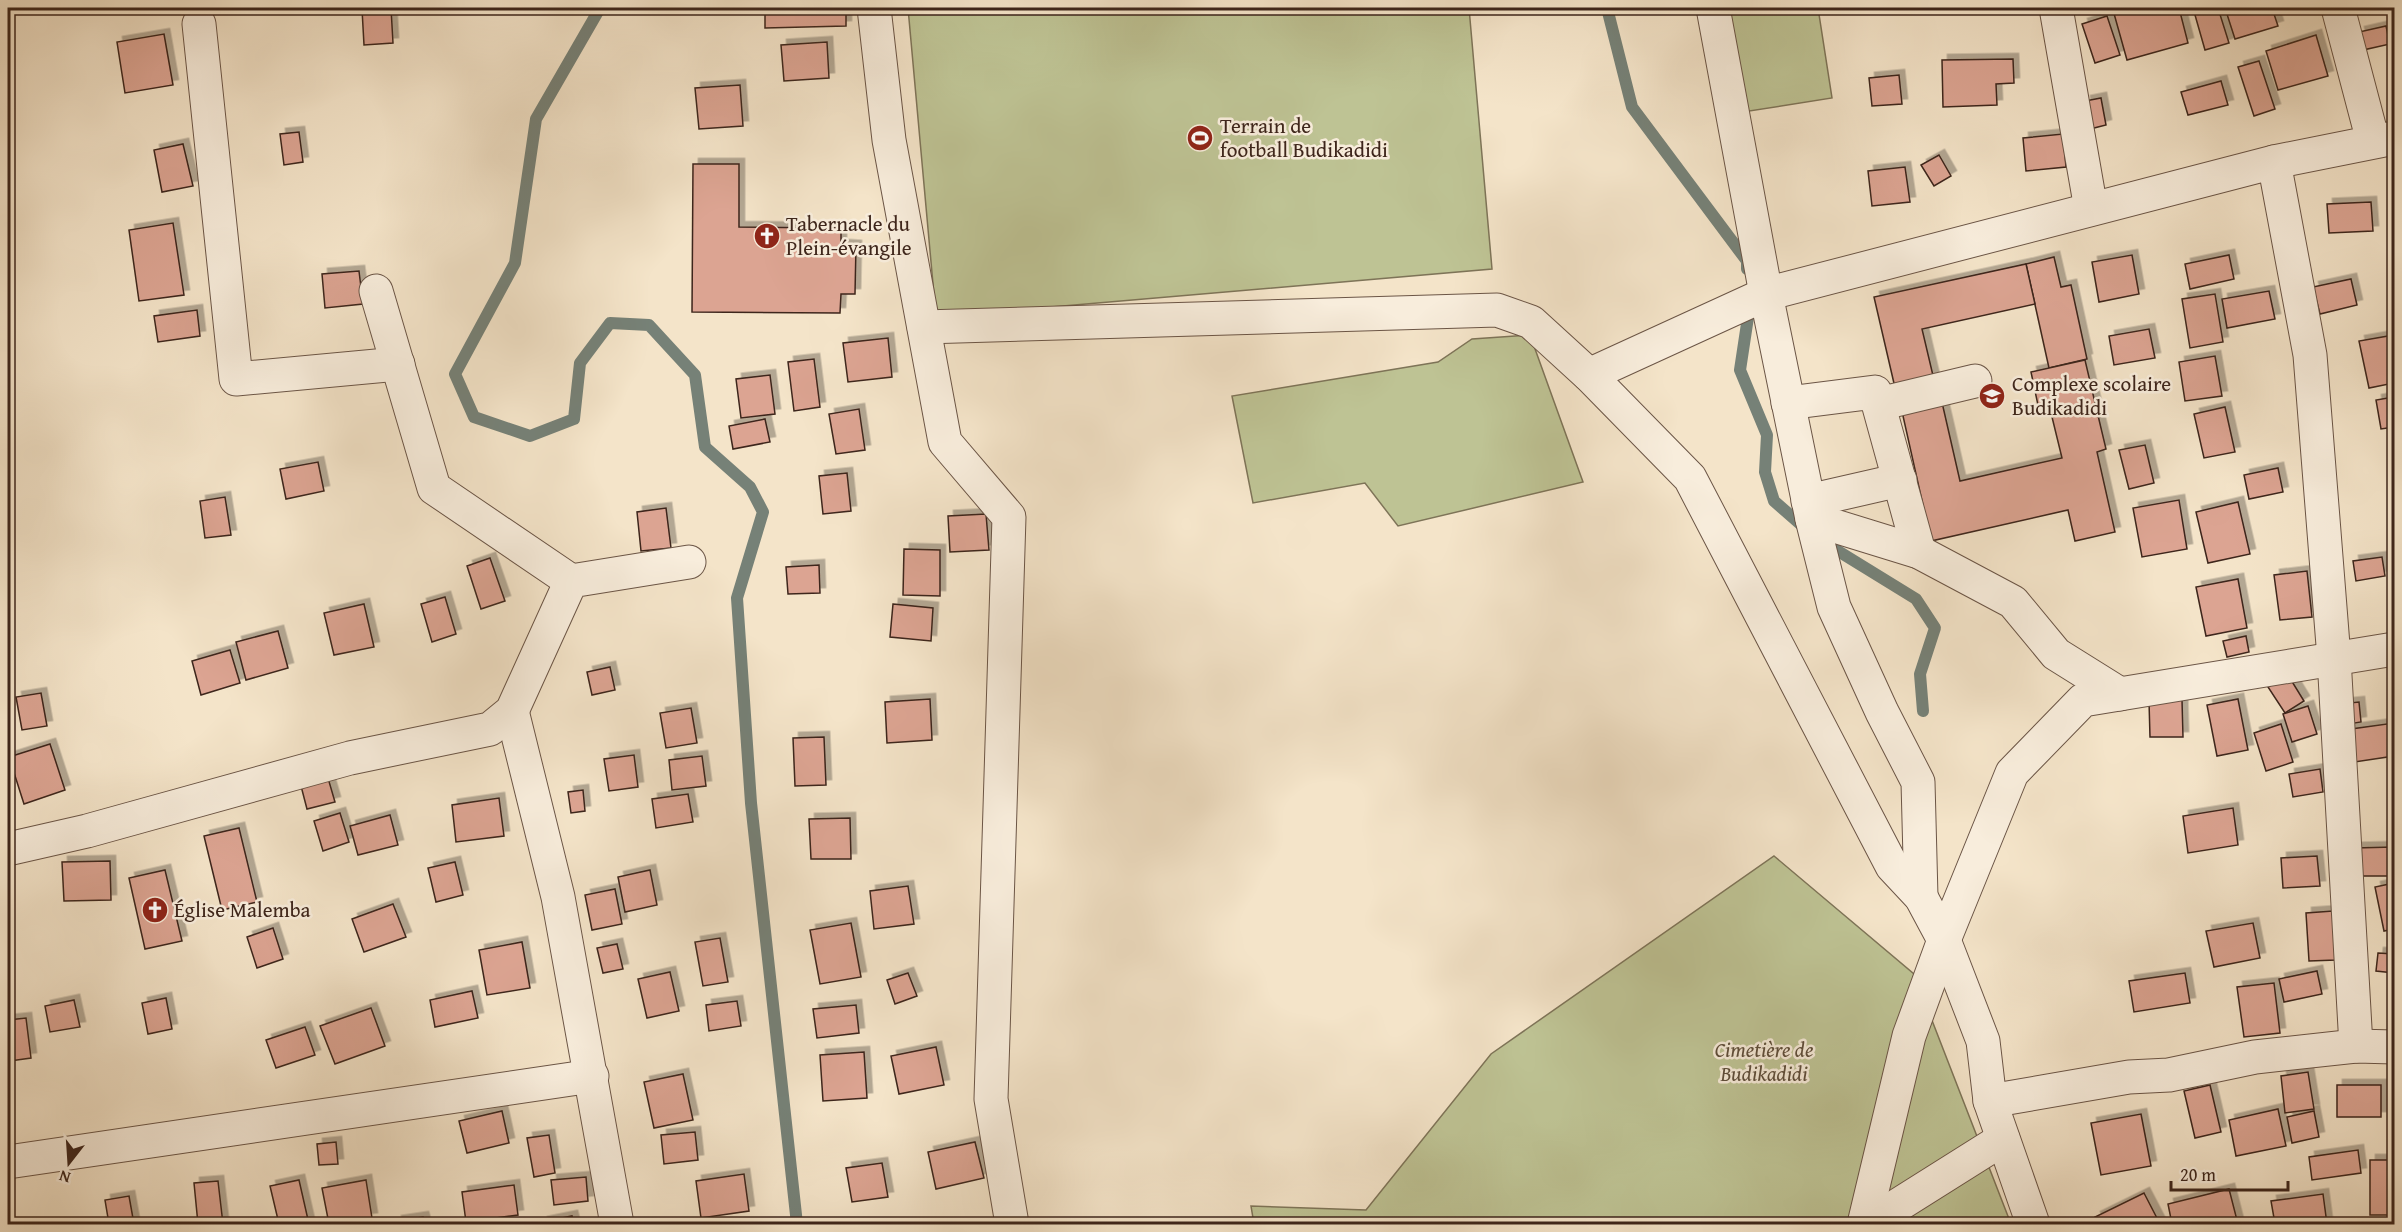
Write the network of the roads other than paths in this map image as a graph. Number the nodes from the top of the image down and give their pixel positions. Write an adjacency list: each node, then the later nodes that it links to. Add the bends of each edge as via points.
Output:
1 (874, 8): 11 (street, via 889,140)
2 (1713, 8): 10 (street)
3 (2056, 8): 8 (street)
4 (2338, 8): 6 (street)
5 (199, 24): 12 (street, via 236,379)
6 (2384, 140): 7 (street)
7 (2274, 162): 8 (street); 23 (street, via 2310,355)
8 (2091, 209): 10 (street)
9 (376, 291): 12 (street)
10 (1766, 294): 13 (street); 15 (street)
11 (924, 327): 13 (street, via 1497,310 1531,322); 36 (street, via 945,442 1009,517 991,1099)
12 (398, 364): 21 (street, via 434,488)
13 (1589, 375): 27 (street, via 1690,478 1892,866)
14 (1975, 381): 16 (street)
15 (1788, 403): 16 (street, via 1875,392); 18 (street)
16 (1879, 404): 17 (street)
17 (1900, 480): 18 (street); 19 (street)
18 (1810, 510): 19 (street); 27 (street, via 1834,607 1918,782)
19 (1918, 552): 24 (street, via 2013,602 2056,654)
20 (689, 562): 21 (street)
21 (571, 581): 25 (street)
22 (2394, 649): 23 (street)
23 (2334, 658): 24 (street); 29 (street)
24 (2120, 694): 28 (street, via 2083,700 2012,773)
25 (512, 711): 26 (street, via 490,729 350,758); 31 (street, via 558,897)
26 (8, 849)
27 (1921, 897): 28 (street)
28 (1944, 940): 32 (street, via 1983,1041); 37 (street, via 1909,1036)
29 (2356, 1046): 30 (street); 32 (street, via 2255,1057 2169,1075 2129,1077)
30 (2394, 1047)
31 (592, 1076): 34 (street); 35 (street)
32 (1990, 1101): 33 (street)
33 (2003, 1139): 37 (street); 38 (street)
34 (8, 1162)
35 (617, 1224)
36 (1012, 1224)
37 (1866, 1224)
38 (2033, 1224)

